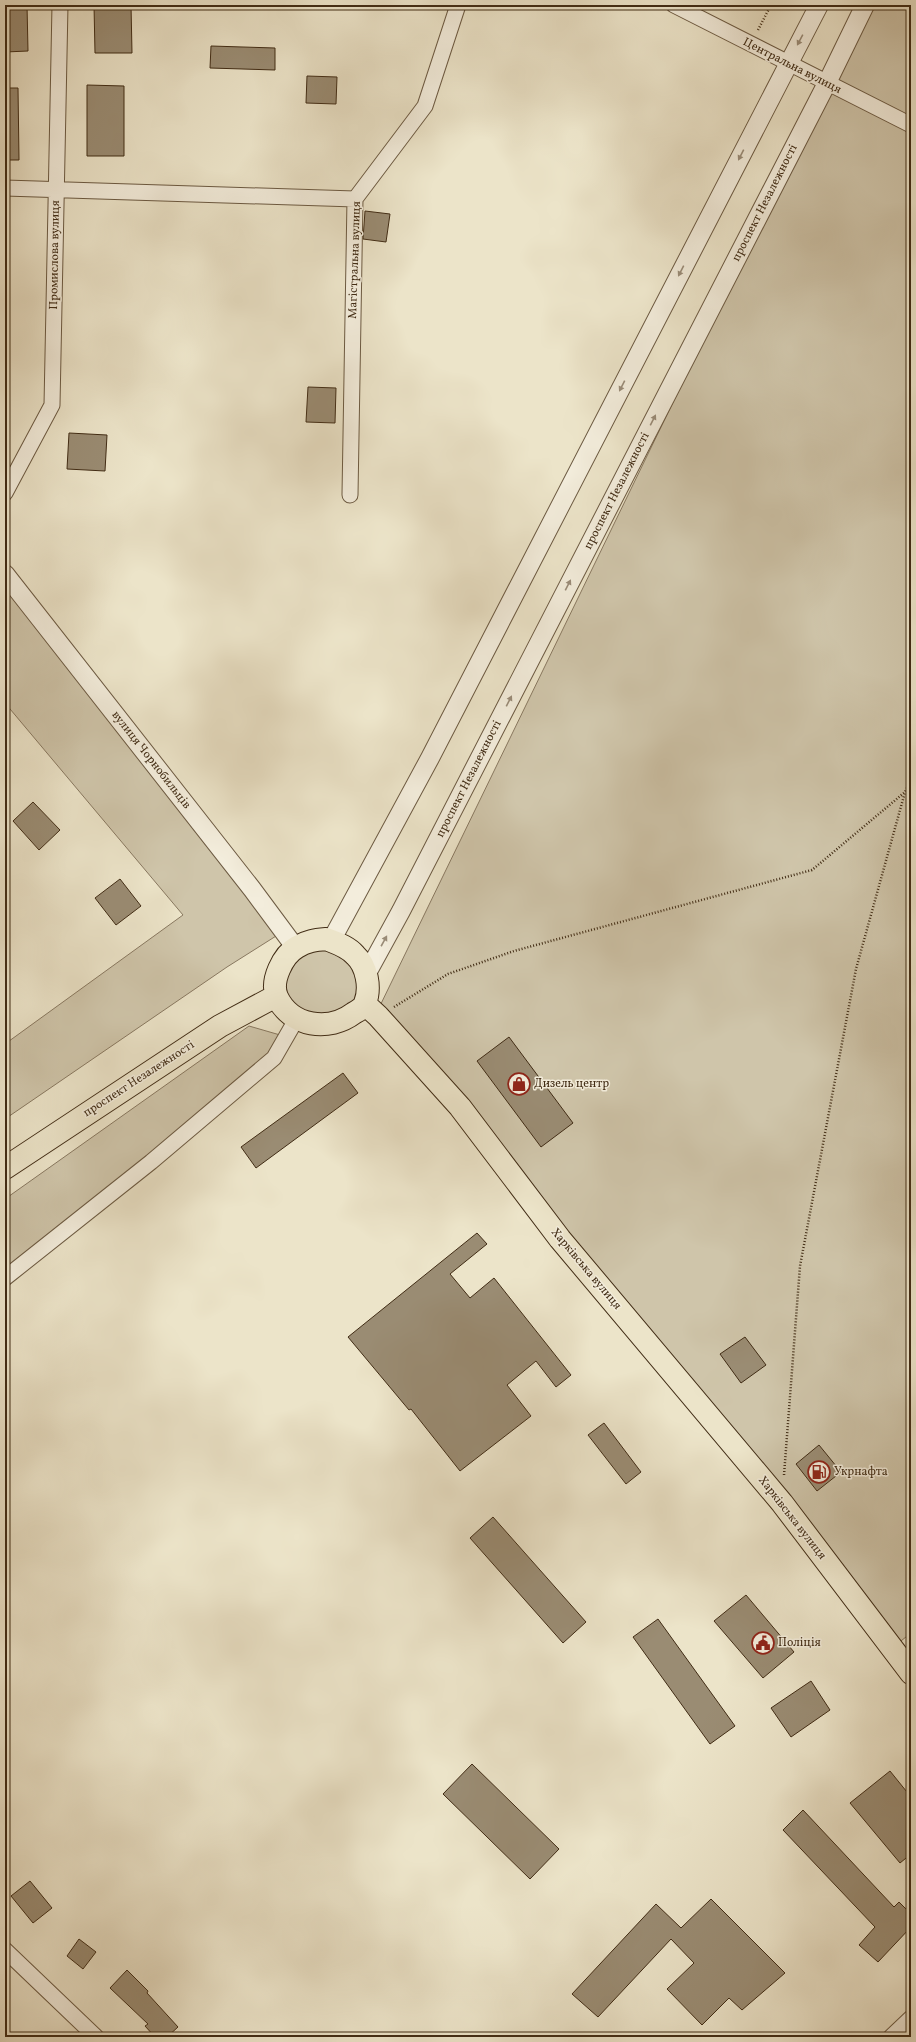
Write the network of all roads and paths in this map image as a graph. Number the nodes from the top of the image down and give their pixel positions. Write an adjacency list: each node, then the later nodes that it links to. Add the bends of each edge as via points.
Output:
1 (60, 5): 12 (street, Промислова вулиця)
2 (458, 5): 13 (street, Магістральна вулиця, via 425,106)
3 (674, 5): 7 (street, Центральна вулиця)
4 (770, 5): 7 (path)
5 (819, 5): 8 (street, one-way to 8)
6 (865, 5): 9 (street, проспект Незалежності)
7 (750, 45): 8 (street, Центральна вулиця)
8 (788, 64): 9 (street, Центральна вулиця); 19 (street, one-way to 19, via 430,758)
9 (827, 84): 10 (street, Центральна вулиця); 21 (street, проспект Незалежності, one-way to 9)
10 (911, 125)
11 (5, 188): 12 (street)
12 (56, 190): 13 (street); 14 (street, Промислова вулиця, via 52,405)
13 (355, 199): 15 (street, Магістральна вулиця)
14 (5, 493)
15 (350, 495)
16 (5, 574): 20 (street, вулиця Чорнобильців, via 252,888)
17 (911, 780): 18 (path)
18 (906, 792): 23 (path, via 812,870 514,951 448,974); 27 (path, via 856,968 800,1266)
19 (331, 941): 20 (main road, via 310,940); 21 (main road, via 356,954 364,966)
20 (295, 948): 22 (main road, via 281,964 275,981)
21 (366, 975): 23 (main road)
22 (276, 996): 24 (main road, via 289,1014); 25 (main road, проспект Незалежності, via 220,1026)
23 (372, 1010): 24 (main road, via 323,1026); 27 (main road, Харківська вулиця, via 460,1107 560,1239)
24 (297, 1018): 26 (street, via 274,1058 151,1162)
25 (5, 1168)
26 (5, 1278)
27 (782, 1503): 28 (main road, Харківська вулиця)
28 (911, 1673)
29 (5, 1950): 31 (street)
30 (911, 2018): 32 (street)
31 (96, 2037)
32 (891, 2037)

